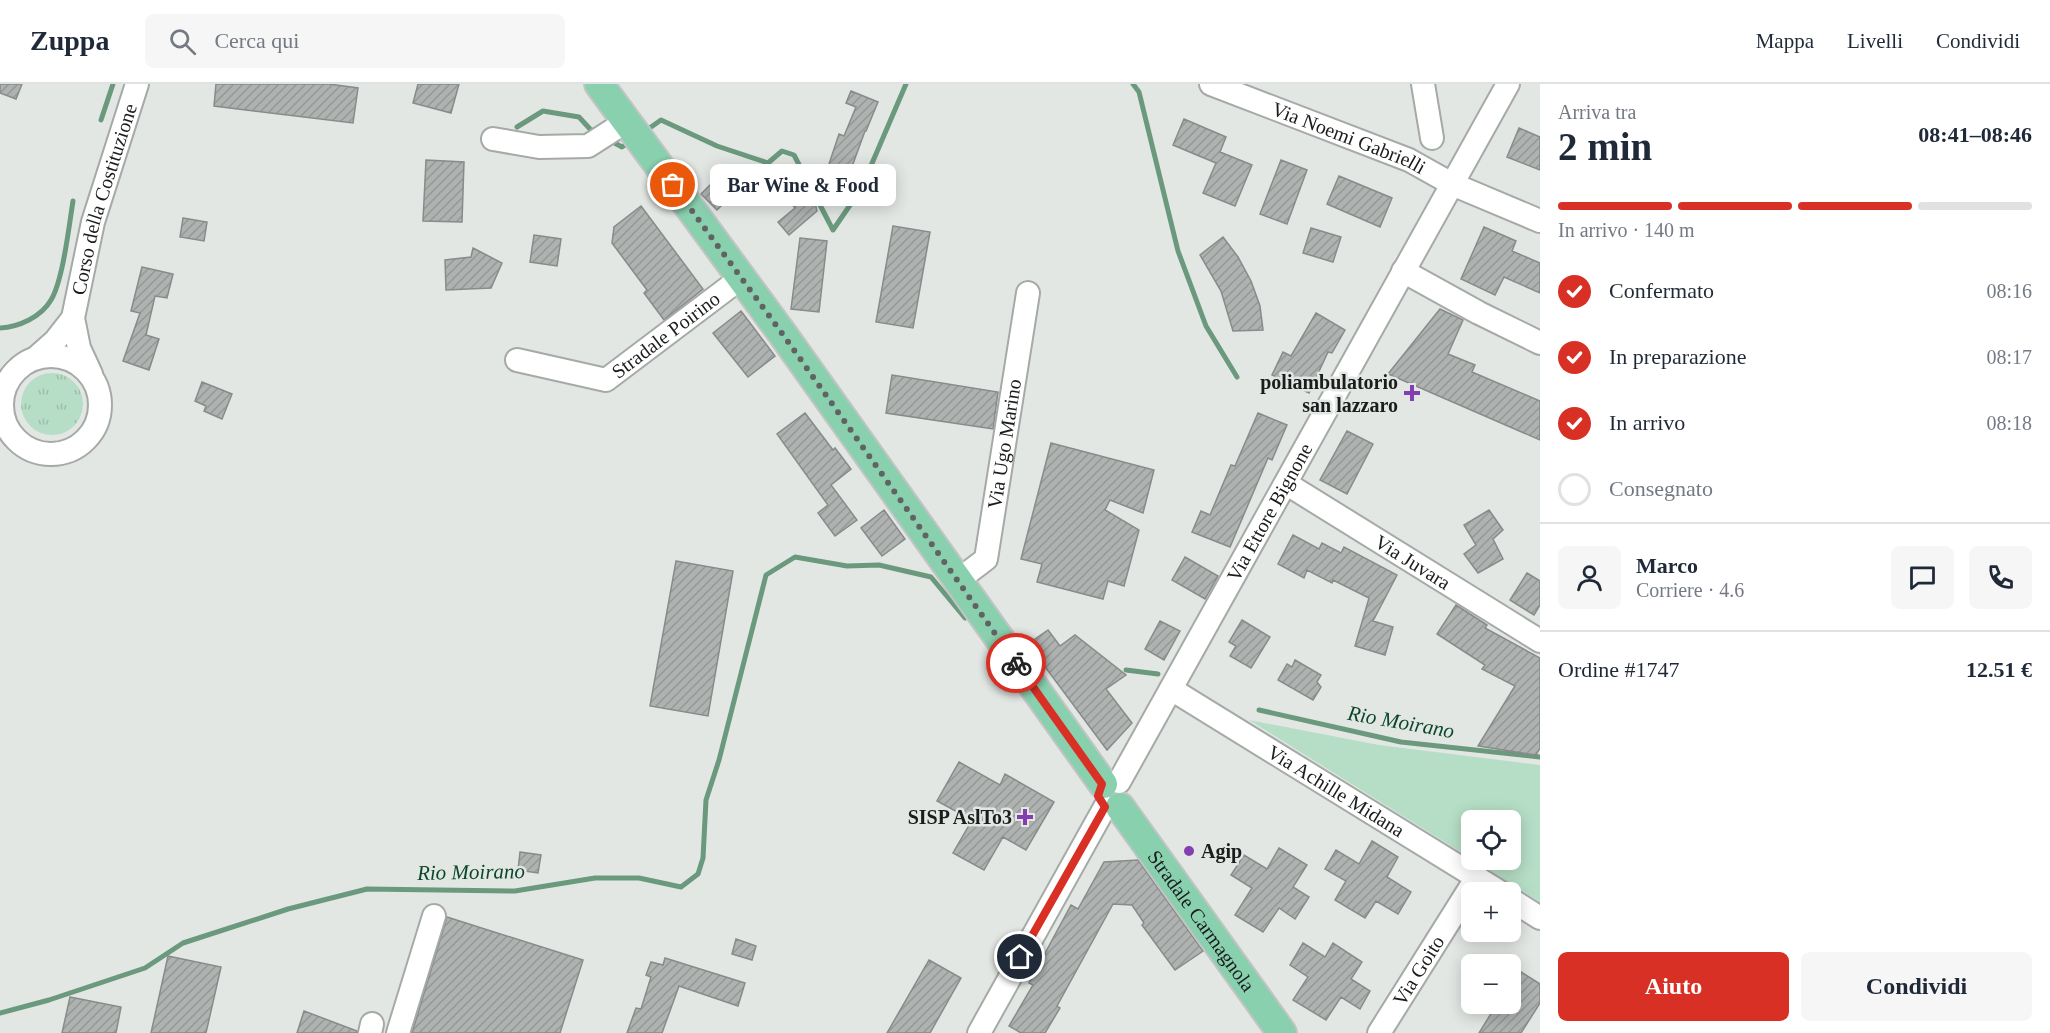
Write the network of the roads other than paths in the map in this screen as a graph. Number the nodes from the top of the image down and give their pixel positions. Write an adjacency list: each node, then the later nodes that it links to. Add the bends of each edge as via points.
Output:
1 (137, 84): 14 (street, Corso della Costituzione, via 93,222)
2 (599, 84): 6 (main road)
3 (1211, 84): 9 (street, Via Noemi Gabrielli, via 1409,160)
4 (1423, 84): 7 (street)
5 (1508, 84): 9 (street, Via Ettore Bignone)
6 (631, 134): 8 (street, via 588,146 539,147); 12 (main road)
7 (1432, 138)
8 (493, 139)
9 (1452, 183): 10 (street, Via Noemi Gabrielli); 11 (street, Via Ettore Bignone)
10 (1540, 221)
11 (1404, 272): 15 (street); 21 (street, Via Ettore Bignone)
12 (741, 278): 18 (street, Stradale Poirino, via 606,380); 22 (main road)
13 (1028, 293): 22 (street, Via Ugo Marino, via 986,559)
14 (73, 318): 17 (street, Corso della Costituzione, via 55,342); 19 (street, Corso della Costituzione, via 79,348)
15 (1540, 343)
16 (0, 360): 17 (street)
17 (30, 360): 19 (street, via 52,355 66,357); 20 (street, Corso della Costituzione, via 6,381)
18 (517, 360)
19 (91, 375): 20 (street, Corso della Costituzione, via 100,406 97,423 75,448 59,454 43,454 25,447 4,424)
20 (0, 407)
21 (1287, 484): 23 (street, Via Juvara); 24 (street, Via Ettore Bignone)
22 (957, 581): 25 (main road)
23 (1540, 641)
24 (1171, 688): 25 (street, Via Ettore Bignone); 26 (street, Via Achille Midana)
25 (1112, 795): 31 (main road, Stradale Carmagnola); 33 (street, Via Ettore Bignone)
26 (1477, 878): 27 (street, Via Achille Midana); 34 (street, Via Goito)
27 (1484, 882)
28 (1521, 906): 30 (street)
29 (434, 916): 32 (street)
30 (1540, 918)
31 (1280, 1032)
32 (398, 1033)
33 (979, 1033)
34 (1379, 1033)

